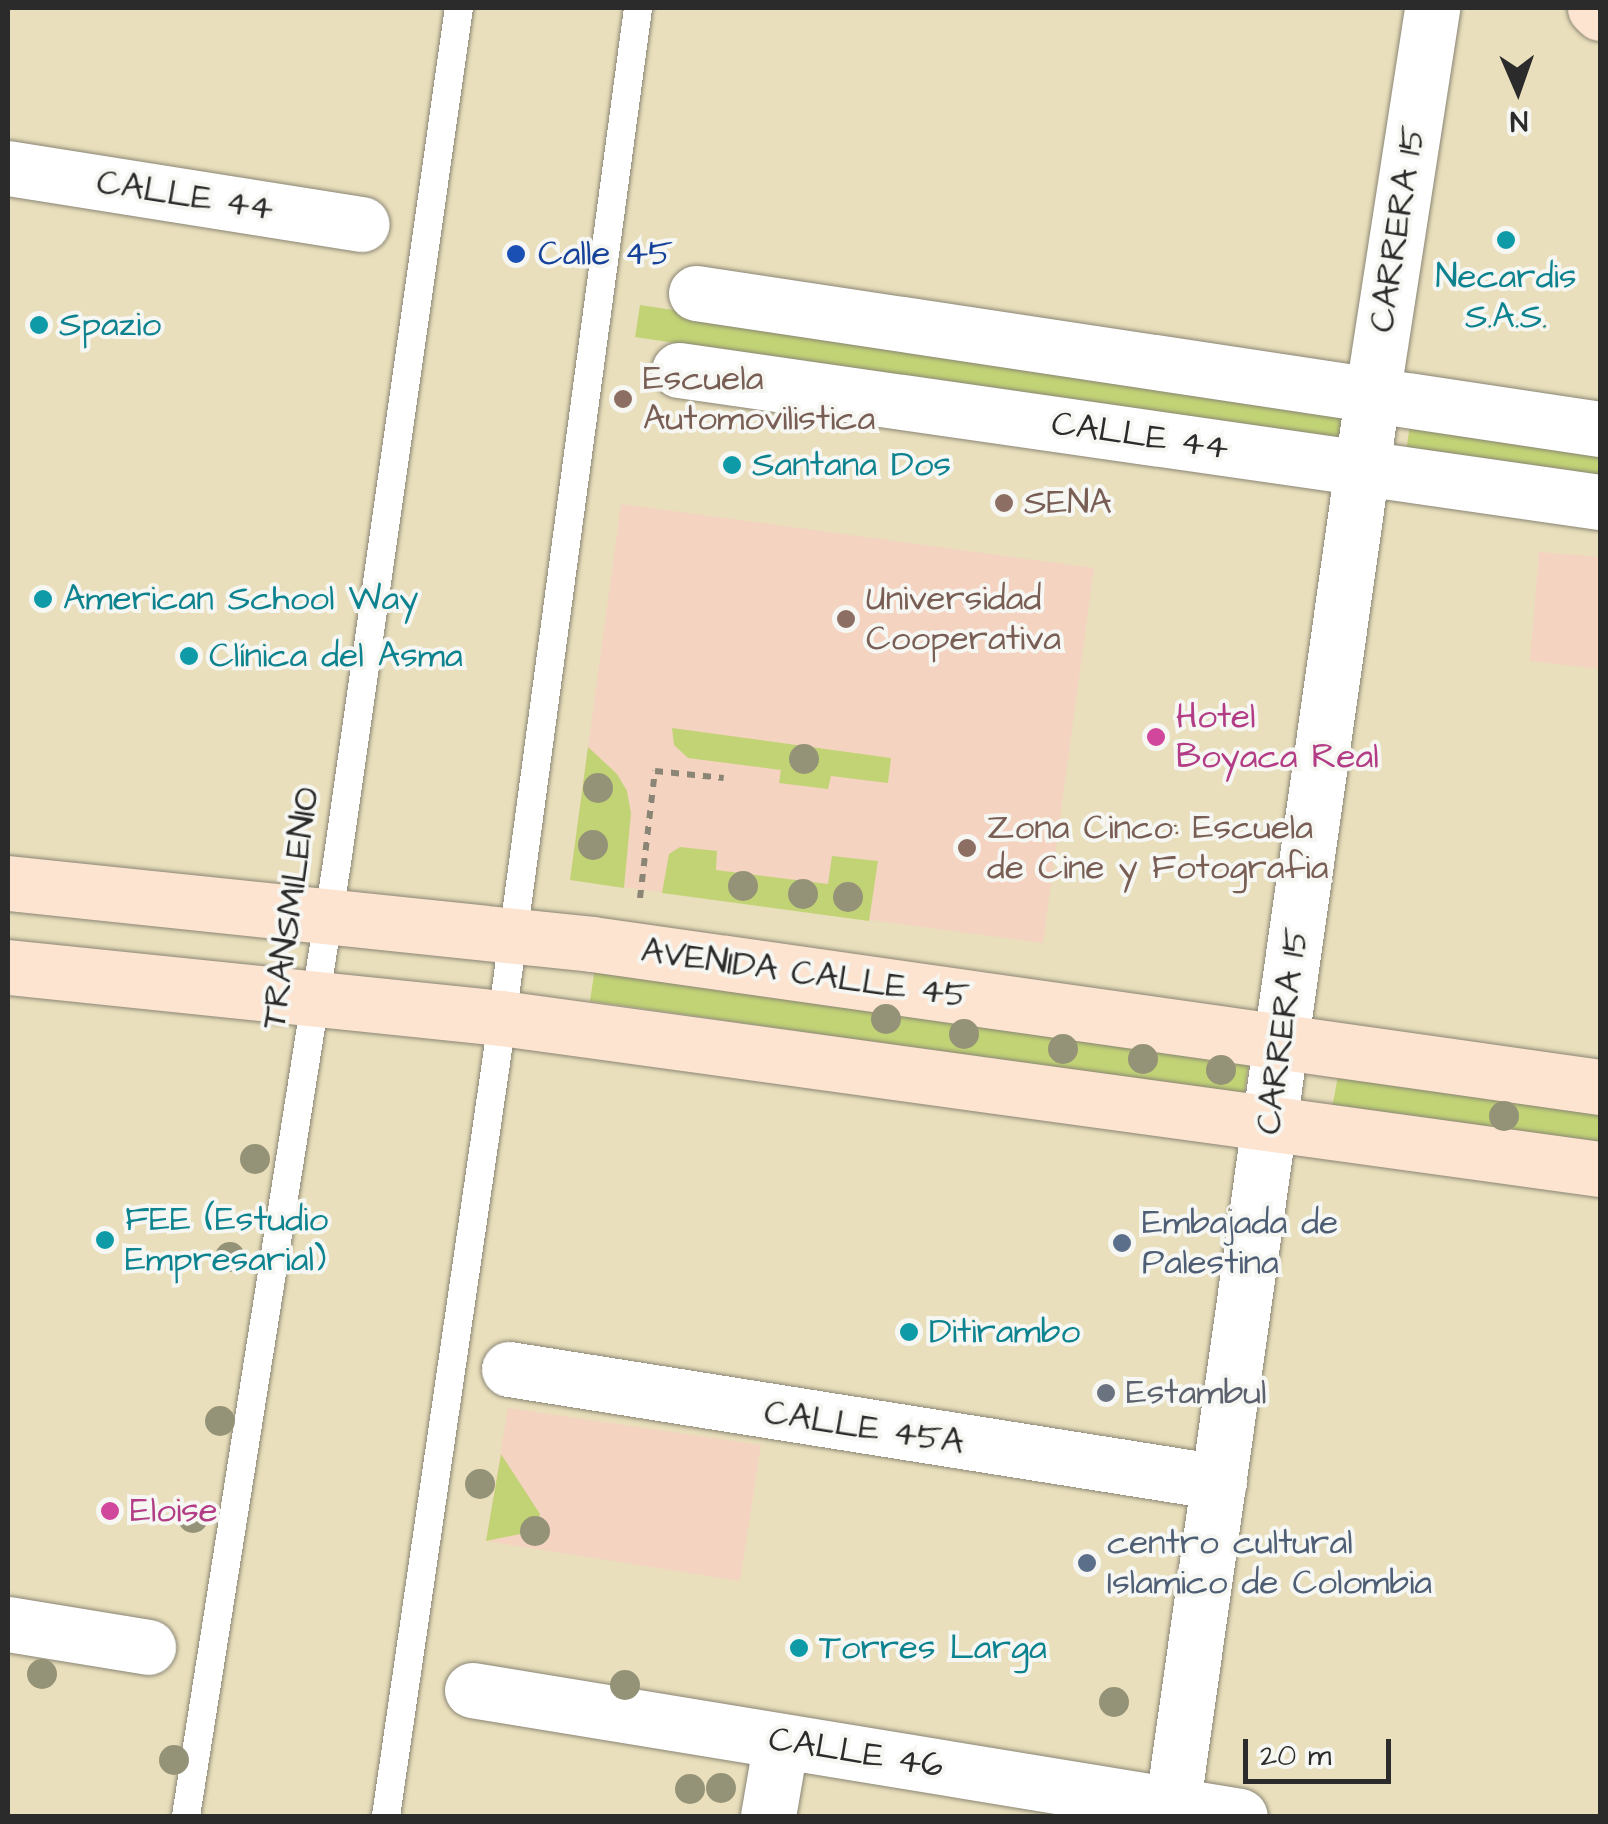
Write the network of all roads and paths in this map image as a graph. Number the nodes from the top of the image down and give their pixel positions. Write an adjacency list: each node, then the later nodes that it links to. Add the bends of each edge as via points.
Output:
1 (459, 8): 17 (lane, TRANSMILENIO)
2 (638, 8): 18 (lane)
3 (1432, 8): 10 (street, CARRERA 15)
4 (1596, 8): 5 (main road)
5 (1600, 14)
6 (8, 168): 7 (street, CALLE 44)
7 (362, 224)
8 (696, 294): 10 (street, CALLE 44)
9 (678, 370): 12 (street, CALLE 44)
10 (1372, 397): 11 (street, CALLE 44); 12 (street, CARRERA 15)
11 (1600, 430)
12 (1362, 468): 13 (street, CALLE 44); 22 (street, CARRERA 15)
13 (1600, 502)
14 (724, 778): 16 (path, via 655,771)
15 (8, 882): 17 (main road, AVENIDA CALLE 45)
16 (640, 899)
17 (327, 914): 18 (main road, AVENIDA CALLE 45); 20 (lane, TRANSMILENIO)
18 (513, 935): 21 (lane); 22 (main road, AVENIDA CALLE 45)
19 (8, 967): 20 (main road)
20 (315, 999): 21 (main road); 33 (lane, TRANSMILENIO)
21 (501, 1018): 24 (main road); 34 (lane)
22 (1282, 1042): 23 (main road, AVENIDA CALLE 45); 24 (street, CARRERA 15)
23 (1600, 1087)
24 (1270, 1124): 25 (main road); 27 (street, CARRERA 15)
25 (1600, 1170)
26 (509, 1369): 27 (street, CALLE 45A)
27 (1219, 1482): 32 (street, CARRERA 15)
28 (8, 1624): 29 (street)
29 (148, 1647)
30 (472, 1690): 31 (street, CALLE 46)
31 (781, 1741): 32 (street, CALLE 46); 35 (street)
32 (1172, 1811): 36 (street, CALLE 46)
33 (186, 1816)
34 (386, 1816)
35 (768, 1816)
36 (1240, 1816)

